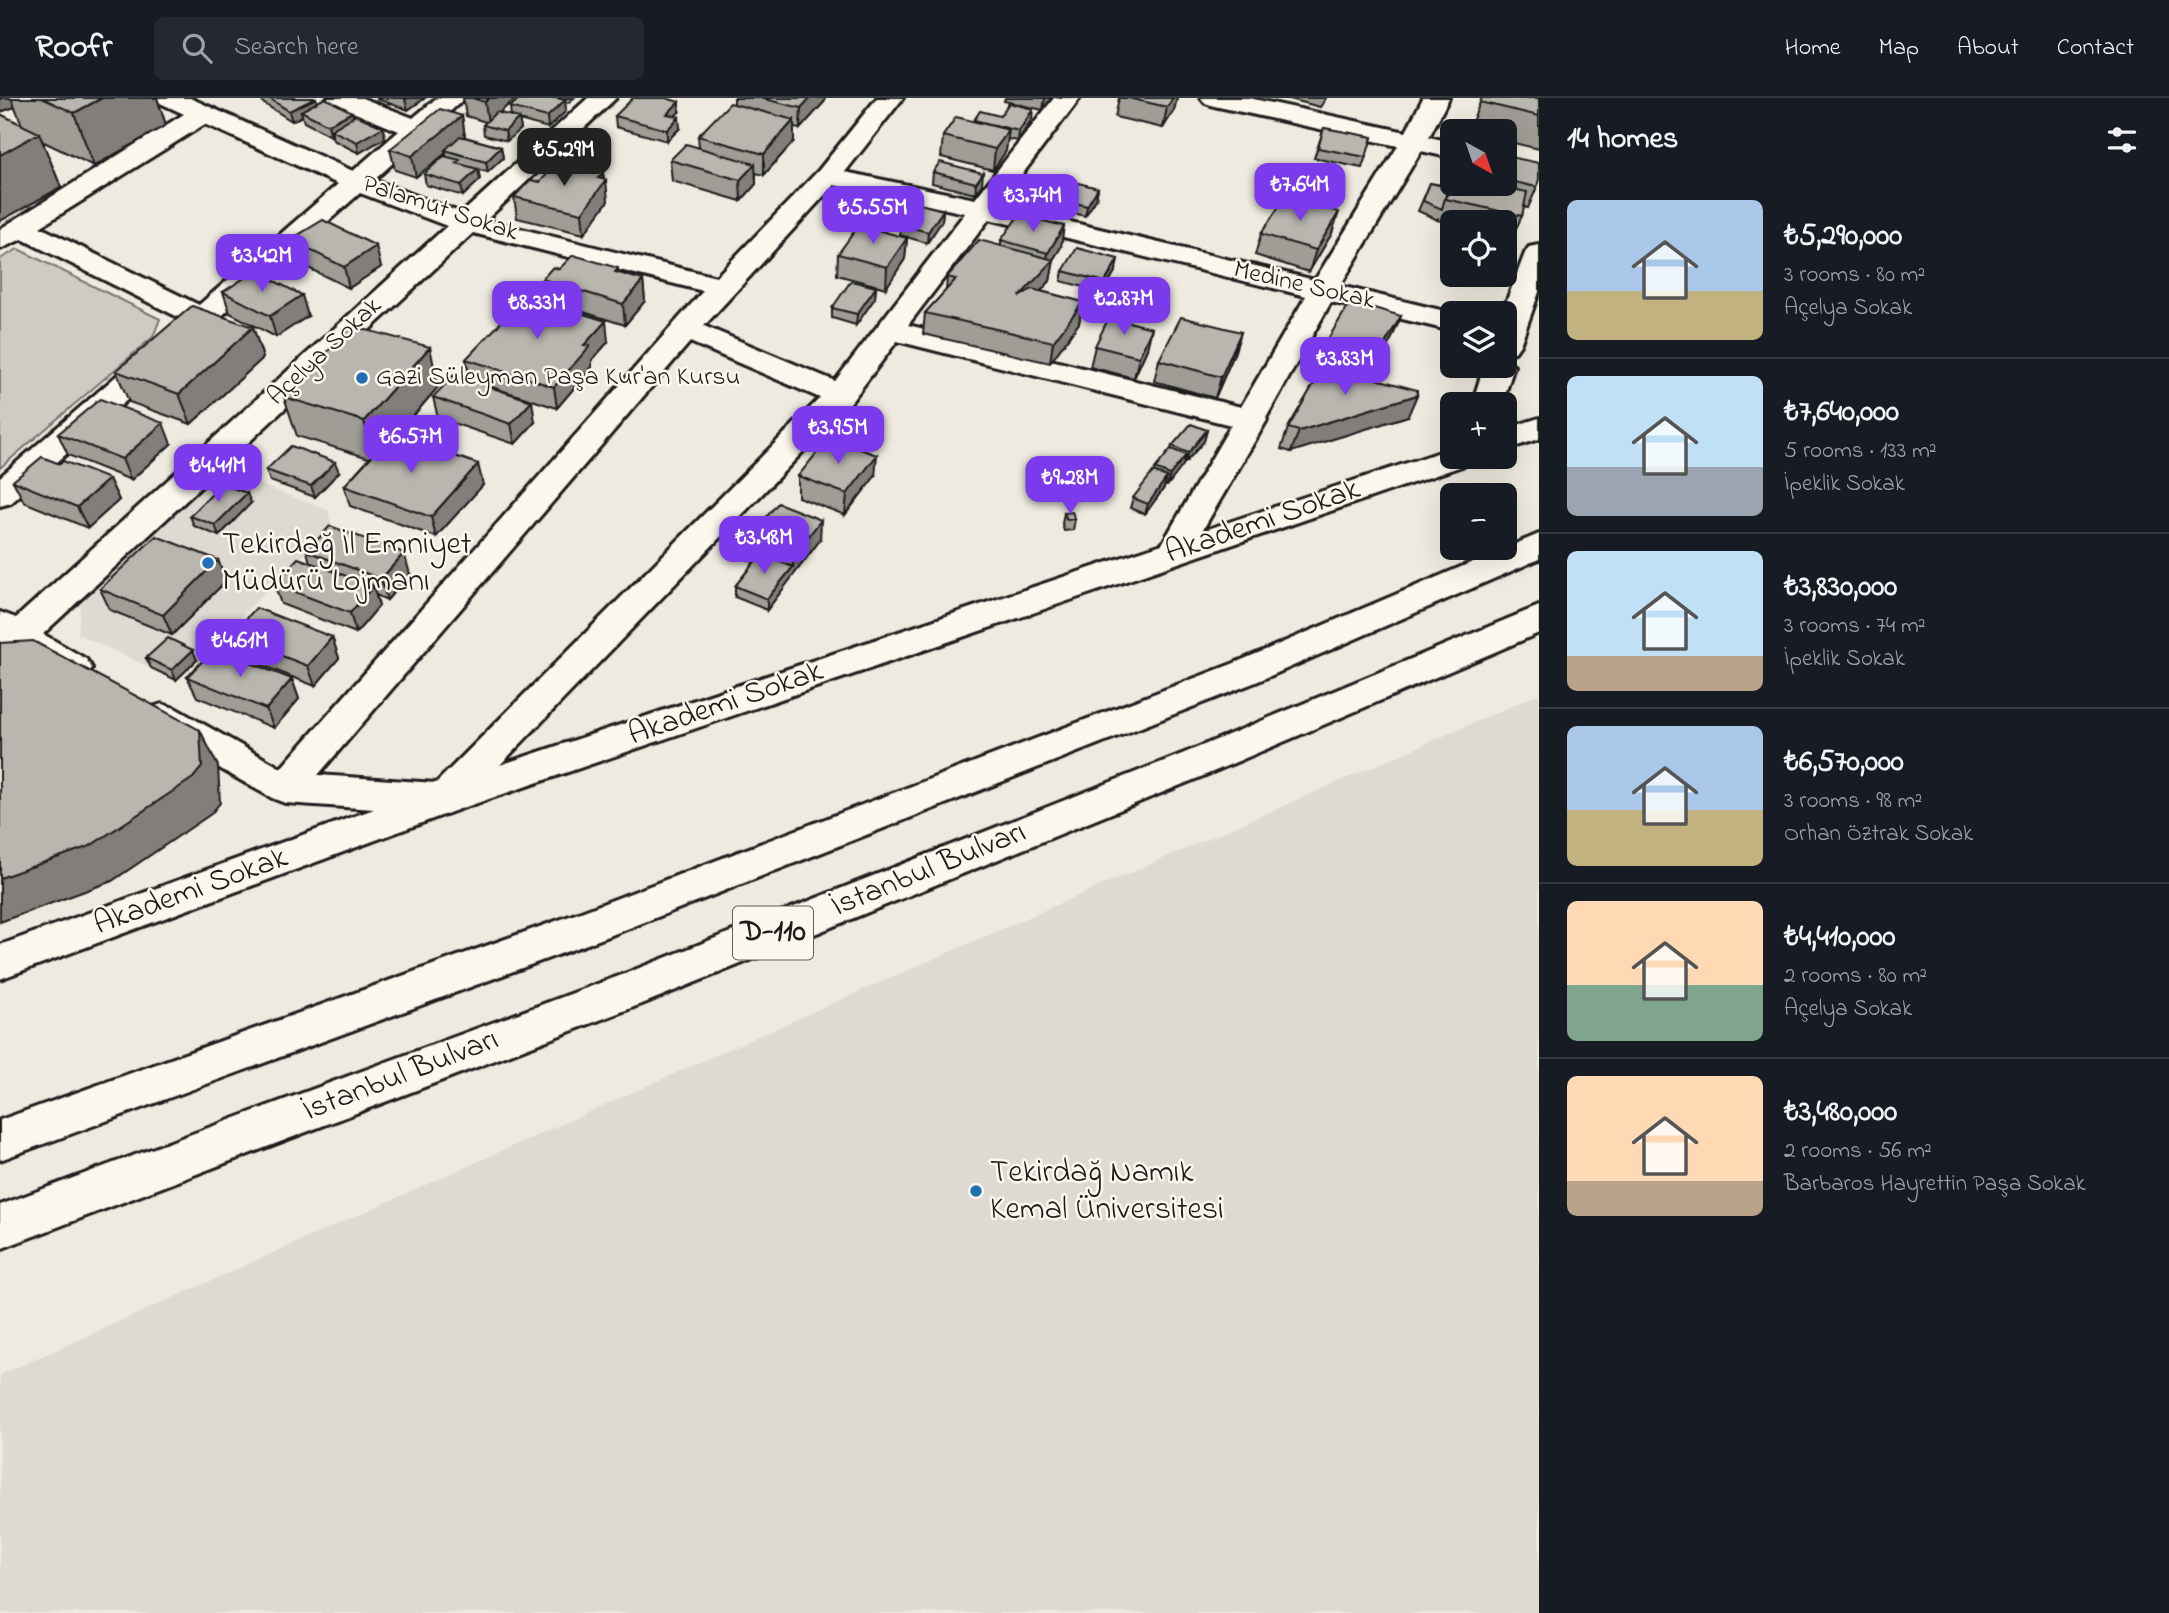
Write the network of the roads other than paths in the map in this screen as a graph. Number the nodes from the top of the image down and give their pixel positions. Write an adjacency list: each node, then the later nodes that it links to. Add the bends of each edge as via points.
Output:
1 (169, 98): 9 (main road, Palamut Sokak)
2 (340, 98): 10 (main road)
3 (452, 98): 10 (main road)
4 (603, 98): 16 (main road, Açelya Sokak)
5 (890, 98): 13 (main road)
6 (1067, 98): 15 (main road)
7 (1213, 98): 11 (main road)
8 (1436, 98): 11 (main road)
9 (201, 115): 14 (main road, Palamut Sokak); 17 (main road)
10 (417, 130): 14 (main road)
11 (1415, 141): 12 (main road); 20 (main road)
12 (1440, 147)
13 (828, 176): 15 (main road, Medine Sokak); 19 (main road)
14 (358, 183): 16 (main road, Palamut Sokak); 23 (main road)
15 (982, 209): 20 (main road, Medine Sokak); 25 (main road)
16 (465, 223): 19 (main road, Palamut Sokak); 35 (main road, Açelya Sokak)
17 (11, 235): 23 (main road)
18 (1539, 254): 21 (main road)
19 (722, 287): 24 (main road)
20 (1323, 290): 22 (main road, Medine Sokak); 27 (main road)
21 (1517, 310)
22 (1440, 318)
23 (204, 319): 31 (main road)
24 (685, 329): 26 (main road); 36 (main road)
25 (890, 330): 26 (main road); 27 (main road)
26 (840, 395): 37 (main road)
27 (1252, 419): 33 (main road)
28 (1539, 428): 29 (main road)
29 (1517, 436)
30 (1440, 463): 33 (main road, Akademi Sokak)
31 (0, 495)
32 (1539, 546): 39 (main road, D-110, via 1244,673 621,914)
33 (1174, 552): 37 (main road, Akademi Sokak)
34 (1539, 619): 40 (main road, İstanbul Bulvarı / D-110, via 1195,764 633,989)
35 (6, 635): 36 (main road)
36 (285, 788): 37 (main road)
37 (444, 799): 38 (main road, Akademi Sokak)
38 (0, 962)
39 (0, 1140)
40 (0, 1227)

